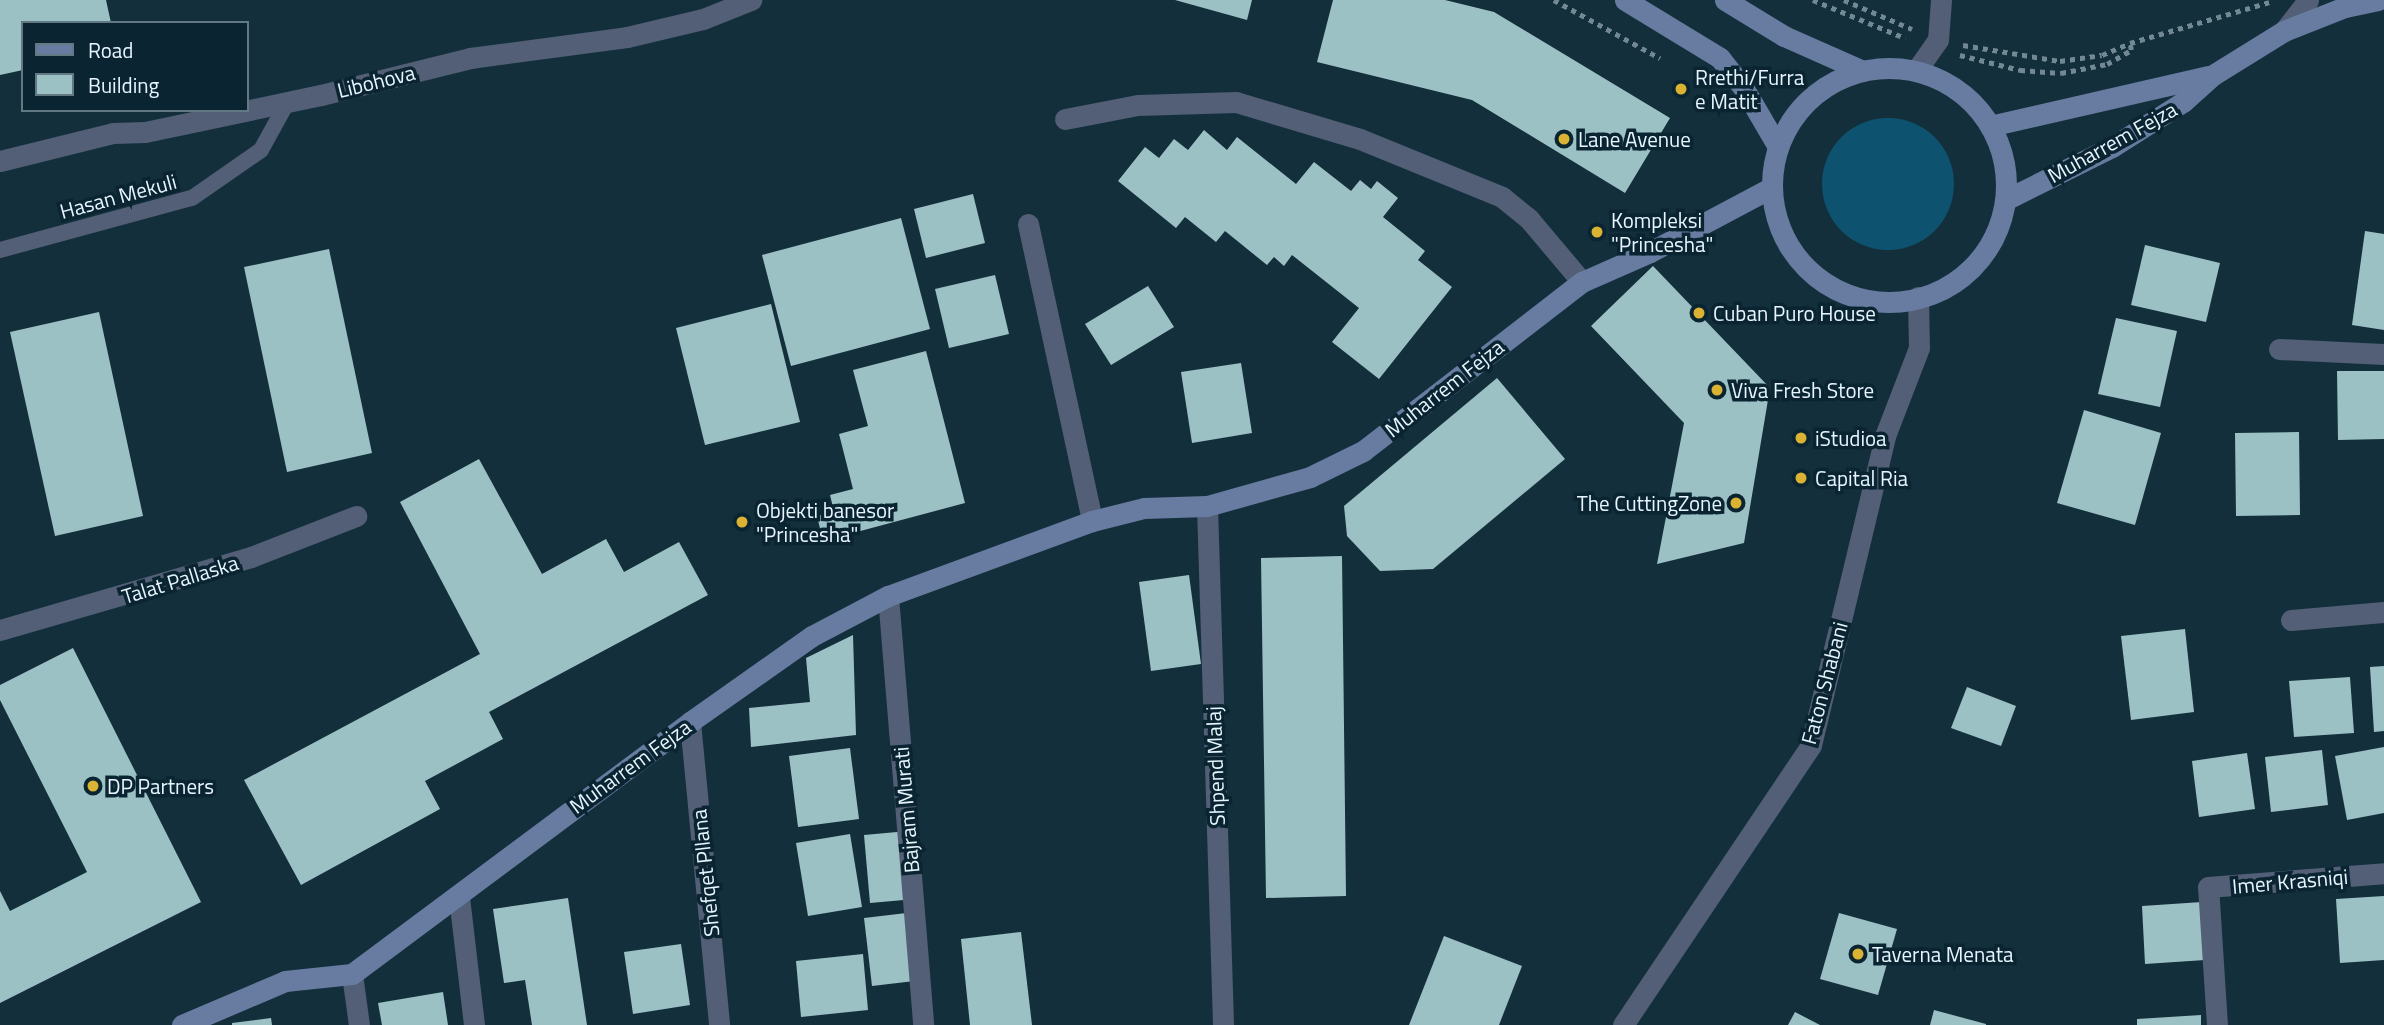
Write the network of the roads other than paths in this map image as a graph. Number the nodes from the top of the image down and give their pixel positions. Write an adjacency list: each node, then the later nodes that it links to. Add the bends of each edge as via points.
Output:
1 (751, 0): 11 (street, Libohova, via 703,19 626,37 470,58)
2 (1625, 0): 16 (street, via 1720,58 1743,86)
3 (1725, 0): 8 (street, via 1784,36)
4 (1941, 0): 9 (street, via 1936,44)
5 (2308, 0): 7 (street)
6 (2377, 0): 7 (street, Muharrem Fejza, via 2345,6)
7 (2284, 31): 10 (street, Muharrem Fejza)
8 (1863, 71): 9 (street); 16 (street, via 1815,94 1794,117)
9 (1916, 71): 15 (street, via 1955,88)
10 (2213, 75): 15 (street, Muharrem Fejza, via 2134,97); 19 (street, Muharrem Fejza, via 2183,102 2112,148)
11 (288, 101): 12 (street, Libohova); 21 (lane, Hasan Mekuli, via 261,150 192,198)
12 (248, 110)
13 (237, 112): 17 (street, Libohova, via 145,132 113,133)
14 (1065, 119): 22 (street, via 1138,105 1236,102 1360,139 1502,197 1529,219)
15 (1990, 126): 19 (street, via 2004,162)
16 (1778, 147): 18 (street)
17 (0, 161)
18 (1772, 187): 22 (street, Muharrem Fejza, via 1650,252); 23 (street, via 1784,238 1818,278 1867,300)
19 (2005, 200): 23 (street, via 1997,229 1981,257 1947,286)
20 (1028, 224): 28 (street)
21 (0, 250)
22 (1582, 282): 26 (street, Muharrem Fejza, via 1363,450 1310,477)
23 (1918, 298): 43 (street, Faton Shabani, via 1919,348 1885,436 1811,745)
24 (2279, 349): 25 (street)
25 (2384, 354)
26 (1207, 506): 28 (street, Muharrem Fejza, via 1144,508); 42 (street, Shpend Malaj)
27 (356, 516): 32 (street, Talat Pallaska, via 251,557)
28 (1092, 521): 29 (street, Muharrem Fejza)
29 (888, 596): 33 (street, Muharrem Fejza, via 812,636); 41 (street, Bajram Murati)
30 (2384, 612): 31 (street)
31 (2291, 620)
32 (0, 630)
33 (690, 722): 35 (street, Muharrem Fejza, via 584,797); 40 (street, Shefqet Pllana)
34 (2384, 873): 44 (street, Imer Krasniqi, via 2208,887)
35 (459, 897): 36 (street, Muharrem Fejza); 39 (street)
36 (352, 974): 37 (street, Muharrem Fejza, via 285,981); 38 (street)
37 (182, 1025)
38 (359, 1025)
39 (474, 1025)
40 (719, 1025)
41 (923, 1025)
42 (1223, 1025)
43 (1623, 1025)
44 (2217, 1025)

